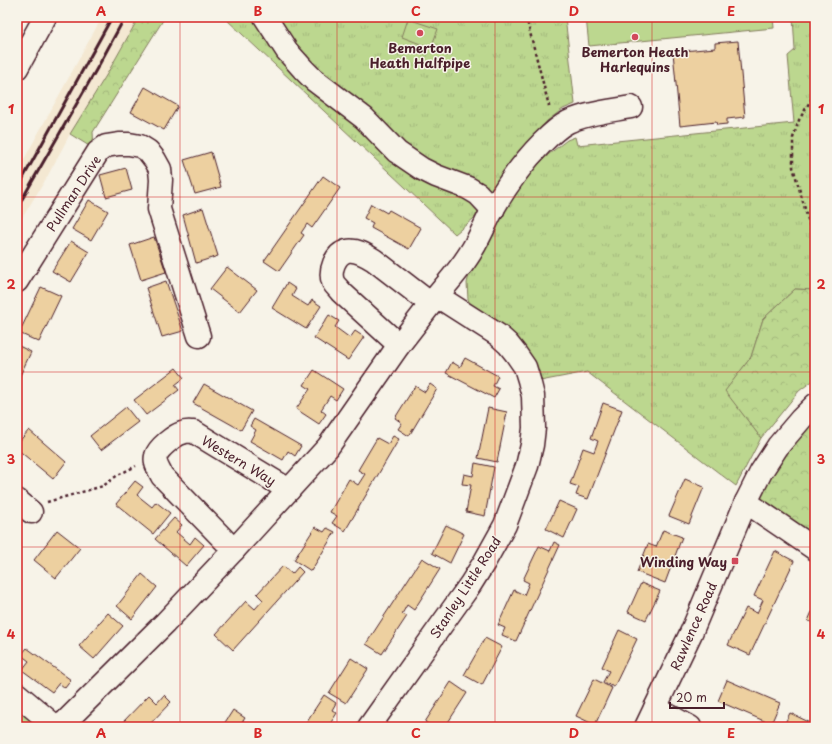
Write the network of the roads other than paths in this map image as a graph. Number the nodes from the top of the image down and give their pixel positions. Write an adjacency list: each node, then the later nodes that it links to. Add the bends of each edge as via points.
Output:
1 (45, 17): 3 (main road)
2 (265, 17): 5 (main road, via 287,51 304,70 364,118 396,152 436,176 468,188 478,194)
3 (17, 68)
4 (631, 107): 5 (main road, Western Way, via 587,115 555,130 523,164)
5 (493, 210): 7 (main road, Western Way, via 472,251)
6 (17, 281): 8 (main road, Pullman Drive, via 98,152 106,146 119,144 140,146 148,151 160,169 159,209)
7 (434, 300): 9 (main road, Western Way); 9 (main road, via 364,254 347,251 336,260 333,266 333,283); 19 (main road, Stanley Little Road, via 498,336 516,354 524,367 533,396 532,445 505,525 485,561)
8 (199, 336)
9 (399, 345): 11 (main road, Western Way, via 328,447)
10 (815, 405): 12 (main road, Rawlence Road, via 778,446)
11 (289, 490): 14 (main road, Western Way); 14 (main road, Western Way, via 194,432 181,433 159,451 156,456 157,467 162,476)
12 (746, 502): 13 (main road); 16 (main road, Rawlence Road, via 691,633)
13 (815, 549)
14 (234, 550): 18 (main road, Western Way)
15 (17, 694): 17 (main road)
16 (651, 718): 20 (main road)
17 (56, 727)
18 (60, 727)
19 (369, 727)
20 (690, 727)

